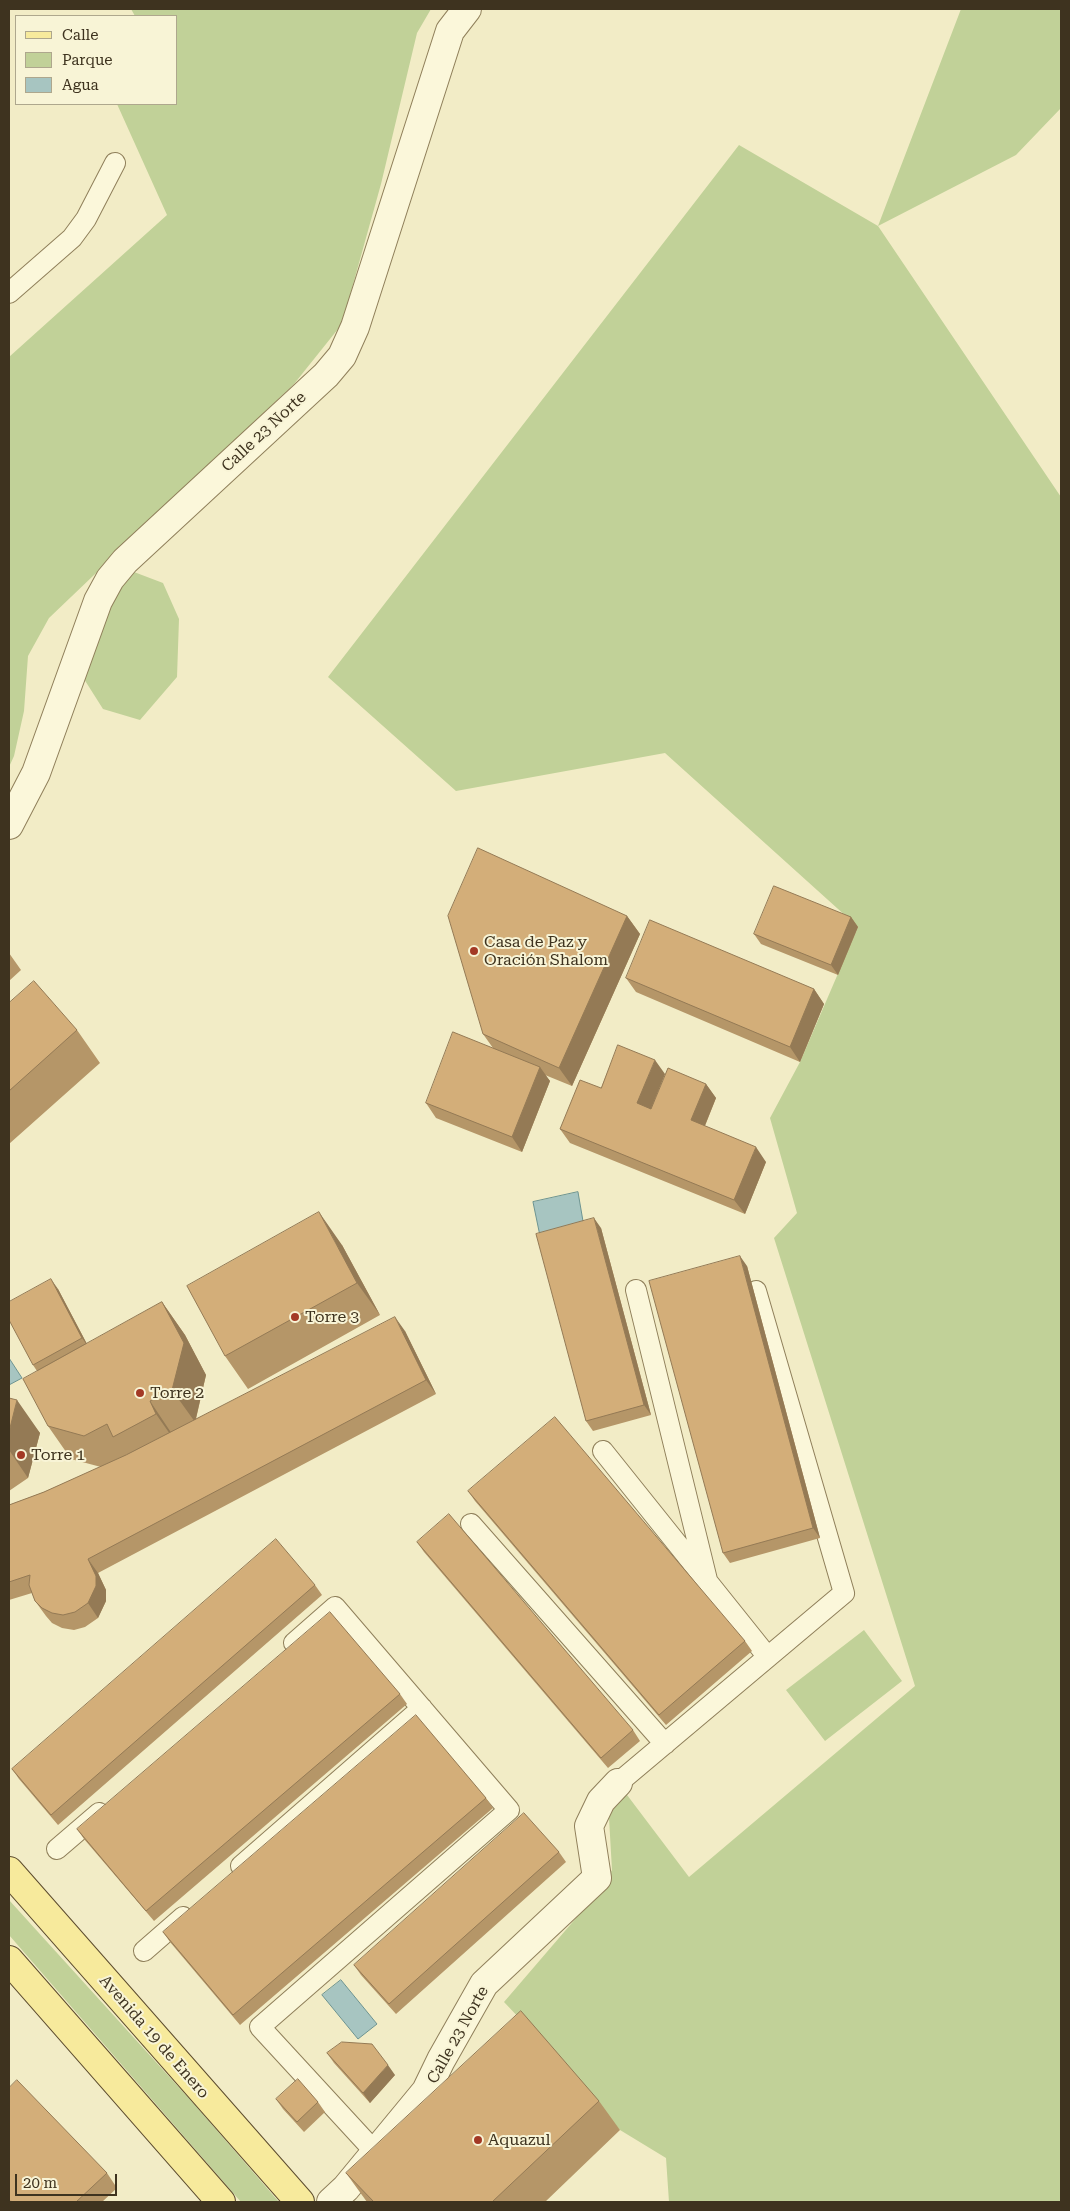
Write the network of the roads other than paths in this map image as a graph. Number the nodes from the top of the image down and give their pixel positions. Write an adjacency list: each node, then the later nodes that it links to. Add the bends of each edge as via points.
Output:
1 (466, 9): 4 (street, Calle 23 Norte, via 450,32 355,327 342,356 326,375 125,561 110,579 98,601 36,773)
2 (115, 163): 3 (lane, via 86,219 72,238)
3 (9, 293)
4 (9, 825)
5 (636, 1290): 9 (lane)
6 (756, 1291): 11 (lane, via 844,1594)
7 (602, 1452): 9 (lane)
8 (472, 1524): 13 (lane)
9 (708, 1584): 11 (lane)
10 (282, 1653): 12 (lane, via 335,1607)
11 (767, 1656): 13 (lane)
12 (422, 1708): 18 (lane); 22 (lane, via 509,1810 260,2027)
13 (665, 1744): 14 (lane)
14 (618, 1783): 22 (street, Calle 23 Norte, via 601,1801 589,1826 597,1878 484,1984 426,2091)
15 (109, 1803): 16 (lane)
16 (57, 1849)
17 (9, 1871): 24 (main road, Avenida 19 de Enero)
18 (226, 1879)
19 (196, 1905): 20 (lane)
20 (144, 1951)
21 (9, 1960): 23 (main road)
22 (376, 2153): 25 (street, Calle 23 Norte)
23 (221, 2202)
24 (300, 2202)
25 (331, 2202)

